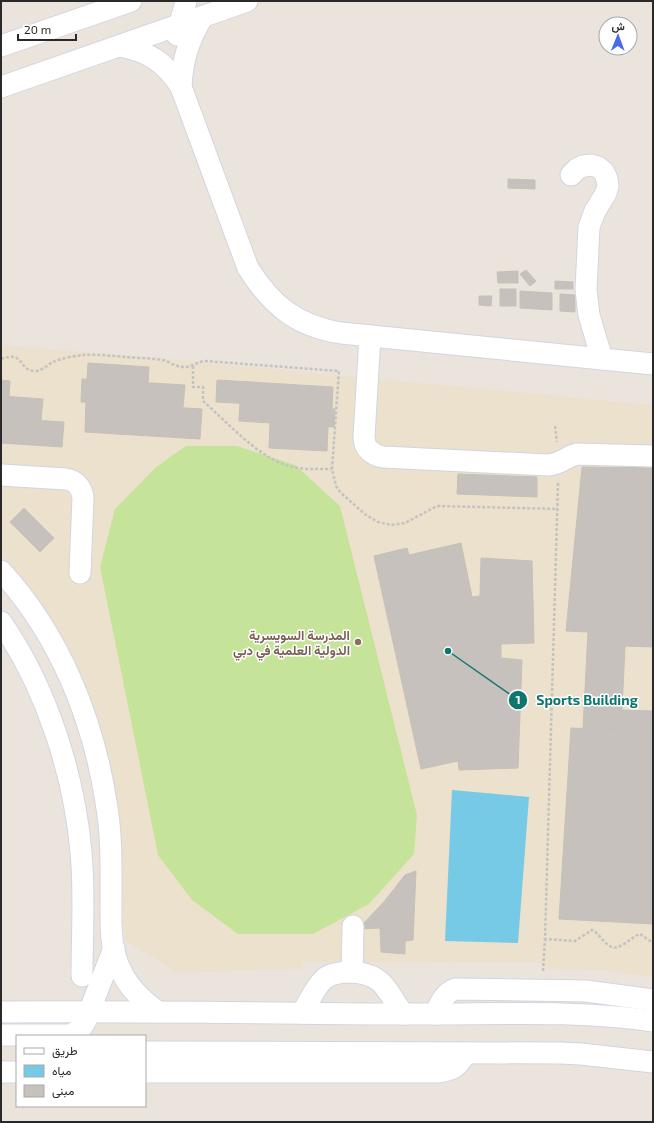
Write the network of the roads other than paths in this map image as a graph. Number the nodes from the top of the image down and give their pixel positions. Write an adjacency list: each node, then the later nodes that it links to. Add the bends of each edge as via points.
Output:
1 (131, 1): 6 (street)
2 (186, 1): 5 (street)
3 (248, 1): 4 (street)
4 (202, 18): 5 (street); 8 (street, via 188,43)
5 (180, 25): 7 (street); 8 (street)
6 (1, 46)
7 (119, 46): 8 (street, via 152,56 162,63); 9 (street)
8 (175, 79): 11 (street, via 240,250 259,285 282,309 305,323 323,330)
9 (1, 87)
10 (572, 175): 12 (street, via 576,169 591,165 604,172 607,179 606,193 589,227 586,290 589,315)
11 (370, 336): 12 (street); 14 (street, via 364,437 366,447 373,454 383,457 548,465 558,464 577,454)
12 (602, 359): 13 (street)
13 (653, 364)
14 (653, 456)
15 (1, 475): 17 (street, via 66,479 73,480 78,485 83,497)
16 (1, 571): 20 (street, via 44,629 83,709 106,802 110,836)
17 (80, 573)
18 (1, 622): 22 (street, via 39,692 71,787 81,852)
19 (352, 926): 21 (street)
20 (114, 948): 25 (street); 26 (street, via 124,978 145,1003)
21 (352, 972): 27 (street, via 334,973 323,980); 28 (street, via 374,976)
22 (82, 976)
23 (653, 1000): 29 (street, via 586,991 455,989 445,995)
24 (1, 1012): 25 (street)
25 (90, 1012): 26 (street); 31 (street, via 84,1025 70,1035)
26 (158, 1012): 27 (street)
27 (302, 1013): 28 (street)
28 (403, 1014): 29 (street)
29 (435, 1014): 30 (street, via 567,1014)
30 (653, 1021)
31 (1, 1035)
32 (1, 1048): 33 (street)
33 (16, 1049)
34 (146, 1052): 35 (street)
35 (466, 1053): 36 (street, via 581,1054); 39 (street, via 458,1066 437,1072)
36 (653, 1062)
37 (1, 1072): 38 (street)
38 (16, 1072)
39 (146, 1072)

